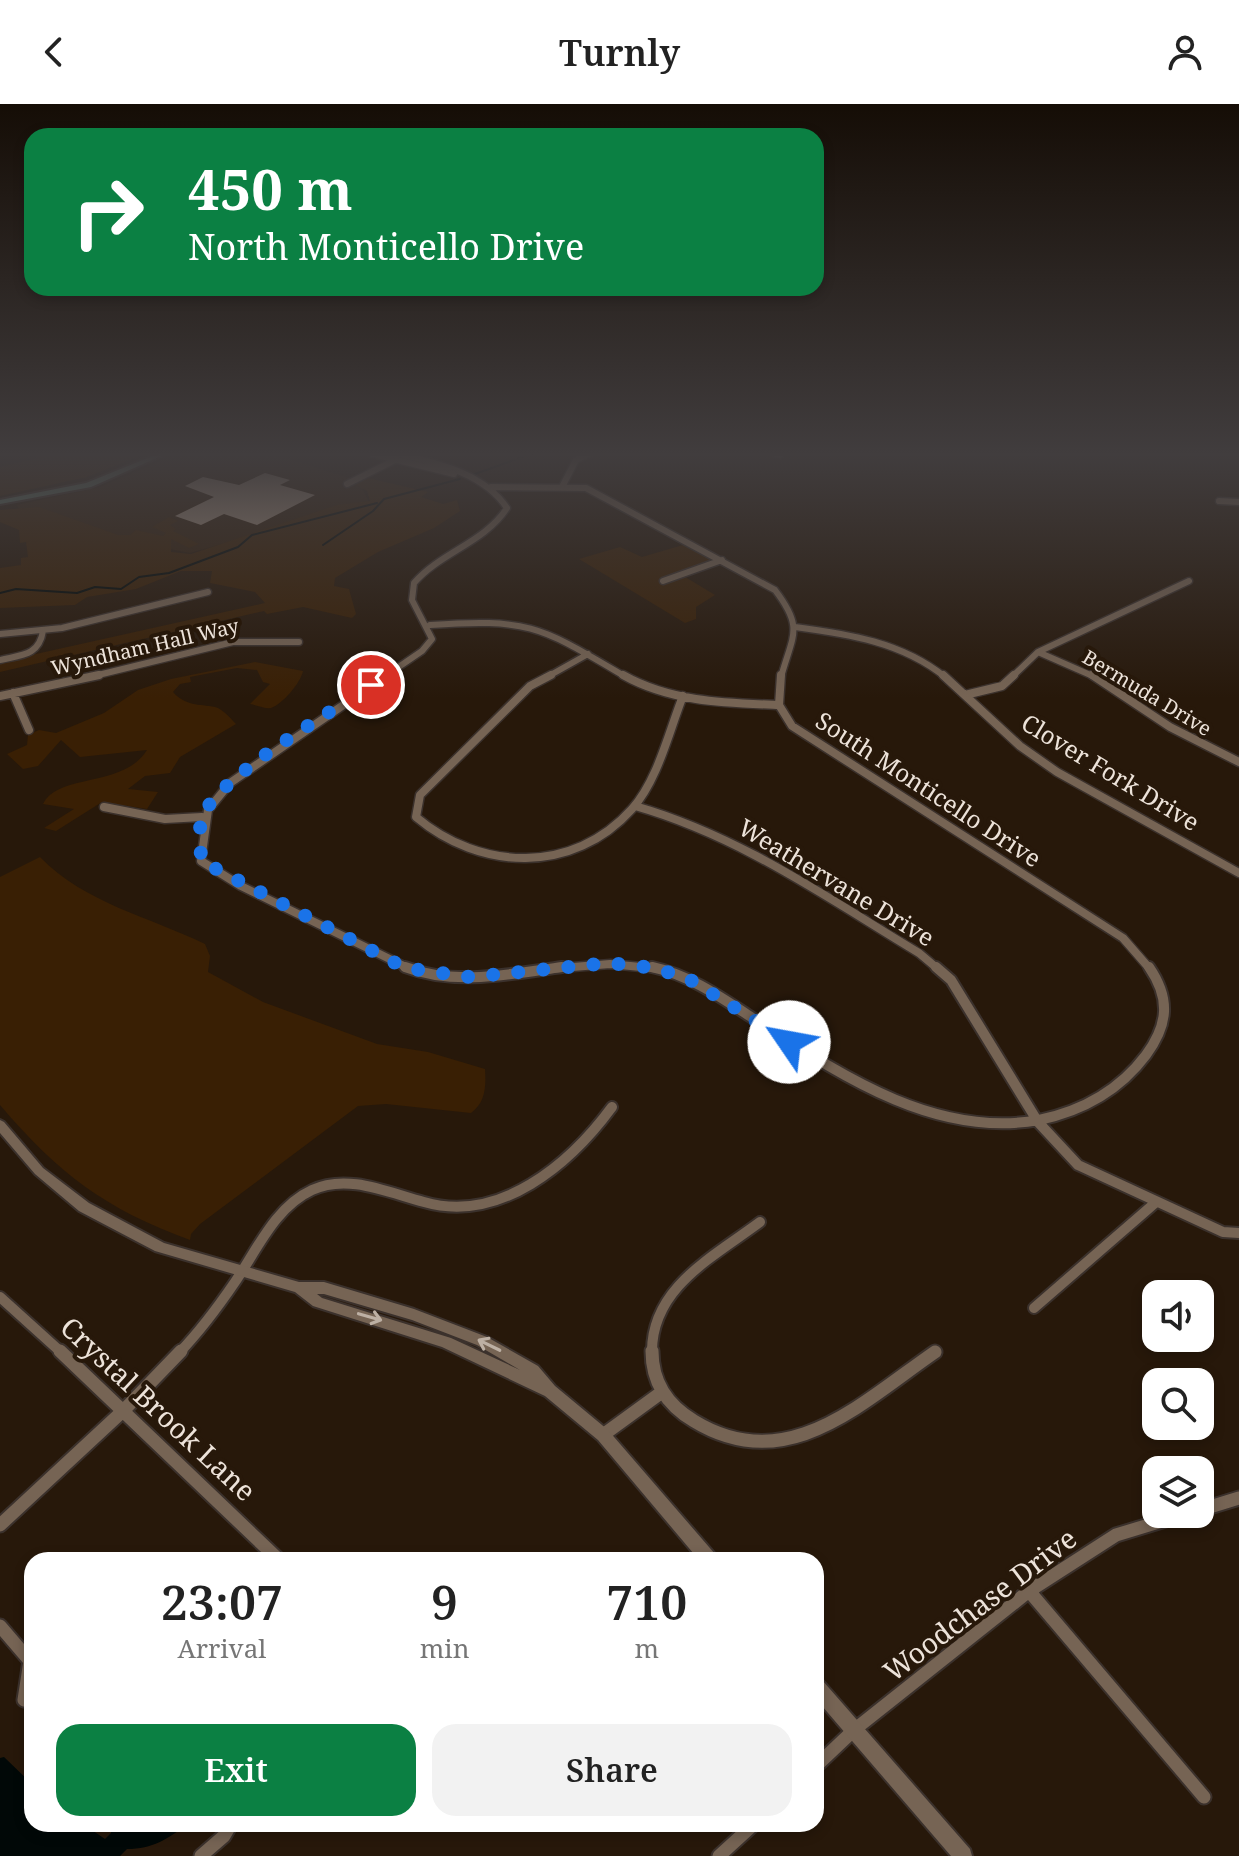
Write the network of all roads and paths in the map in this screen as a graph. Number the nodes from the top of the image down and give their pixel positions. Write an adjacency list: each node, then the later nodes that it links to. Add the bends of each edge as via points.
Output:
1 (485, 535): 7 (street, via 414,580 413,603)
2 (676, 535): 3 (street)
3 (722, 560): 4 (street); 8 (street, via 775,590 794,615)
4 (663, 581)
5 (1189, 581): 12 (street)
6 (208, 592): 9 (street)
7 (430, 625): 13 (street, via 529,625); 24 (street, via 432,639 422,651 243,771)
8 (795, 627): 16 (street, Clover Fork Drive, via 866,636 924,662); 19 (street, via 778,686)
9 (43, 631): 10 (street); 14 (street, via 34,652)
10 (0, 634)
11 (299, 642): 15 (street, Wyndham Hall Way, via 233,642)
12 (1038, 652): 16 (street, via 1002,686); 21 (street, Bermuda Drive, via 1093,675 1170,727)
13 (588, 654): 18 (street, via 643,684); 22 (street, via 555,669 521,694 420,795 416,817 451,847 508,858 543,857 599,840)
14 (0, 660)
15 (13, 693): 17 (street, Wyndham Hall Way); 20 (street)
16 (965, 695): 25 (street, Clover Fork Drive, via 1034,757)
17 (0, 696)
18 (683, 696): 19 (street); 22 (street)
19 (779, 705): 27 (street, South Monticello Drive, via 792,726 817,744 1123,938 1164,988 1168,1016 1157,1041 1122,1083 1076,1111)
20 (29, 730)
21 (1239, 762)
22 (635, 806): 27 (street, Weathervane Drive, via 737,843 919,953 951,980)
23 (104, 807): 24 (street, via 165,819)
24 (202, 817): 27 (street, South Monticello Drive, via 201,861 405,968 470,977 609,963 655,968 689,979 832,1070 924,1111 999,1125)
25 (1239, 873)
26 (612, 1107): 32 (street, via 593,1136 499,1202 445,1208 342,1182 313,1189 289,1207)
27 (1038, 1122): 29 (street, Weathervane Drive, via 1078,1165)
28 (0, 1125): 32 (street, via 39,1171 84,1207 160,1247)
29 (1155, 1203): 31 (street, Weathervane Drive, via 1223,1232); 34 (street)
30 (760, 1222): 36 (street, via 667,1297 651,1328)
31 (1239, 1233)
32 (242, 1272): 37 (street, via 209,1321); 38 (street, via 467,1350 550,1391)
33 (0, 1297): 37 (street, Crystal Brook Lane)
34 (1034, 1308)
35 (935, 1352): 36 (street, via 816,1430 777,1443 731,1441 693,1420)
36 (662, 1392): 38 (street)
37 (122, 1408): 41 (street); 43 (street, Crystal Brook Lane)
38 (603, 1435): 44 (street)
39 (1239, 1498): 40 (street)
40 (1214, 1506)
41 (0, 1525)
42 (1142, 1527): 45 (street, Woodchase Drive, via 1116,1535)
43 (271, 1552)
44 (702, 1552)
45 (1029, 1591): 49 (street, Woodchase Drive); 51 (street)
46 (0, 1626): 47 (street)
47 (24, 1654)
48 (824, 1695): 49 (street)
49 (854, 1730): 50 (street, Woodchase Drive); 56 (street)
50 (824, 1758)
51 (1204, 1797)
52 (226, 1832): 54 (street)
53 (745, 1832): 55 (street)
54 (201, 1856)
55 (719, 1856)
56 (963, 1856)

